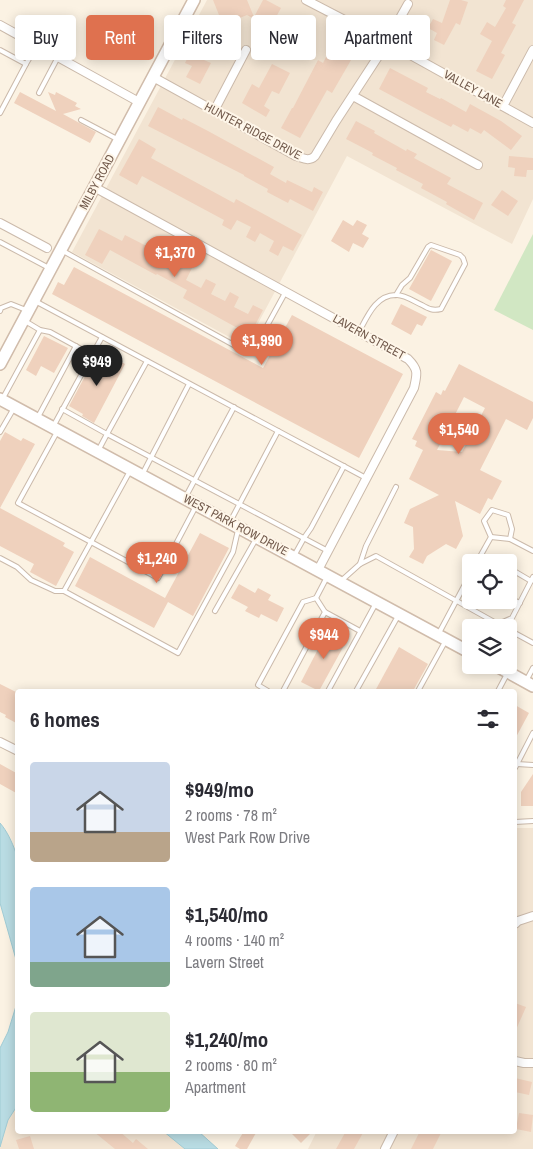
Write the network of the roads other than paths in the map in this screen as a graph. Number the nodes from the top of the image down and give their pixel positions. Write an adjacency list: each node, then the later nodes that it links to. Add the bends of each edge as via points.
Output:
1 (194, 0): 17 (main road, MILBY ROAD)
2 (306, 0): 4 (street, VALLEY LANE)
3 (408, 4): 5 (street, HUNTER RIDGE DRIVE)
4 (335, 15)
5 (402, 15)
6 (0, 25): 7 (street)
7 (15, 33)
8 (0, 50): 16 (lane)
9 (246, 50): 22 (street)
10 (533, 50): 21 (street)
11 (28, 60): 16 (lane)
12 (57, 60): 18 (lane)
13 (62, 60): 20 (street)
14 (376, 60): 19 (street, HUNTER RIDGE DRIVE)
15 (420, 60): 21 (street, VALLEY LANE)
16 (26, 64): 23 (lane)
17 (153, 77): 20 (main road, MILBY ROAD); 22 (street, HUNTER RIDGE DRIVE)
18 (39, 93)
19 (353, 96): 22 (street, HUNTER RIDGE DRIVE, via 315,156 308,160); 27 (street)
20 (139, 102): 26 (main road, MILBY ROAD)
21 (503, 106): 25 (street, VALLEY LANE)
22 (214, 111)
23 (0, 113)
24 (81, 120): 26 (lane)
25 (533, 123)
26 (119, 140): 28 (main road, MILBY ROAD)
27 (478, 164)
28 (94, 187): 32 (main road, MILBY ROAD); 34 (street, LAVERN STREET)
29 (0, 223): 31 (street)
30 (0, 242): 33 (lane)
31 (47, 248)
32 (60, 250): 33 (main road, MILBY ROAD); 34 (lane, via 246,351 257,344)
33 (50, 269): 37 (main road, MILBY ROAD)
34 (286, 291): 39 (street, LAVERN STREET)
35 (396, 295): 35 (lane, via 432,310 441,309 464,264 463,258 431,245); 39 (lane, via 380,301)
36 (0, 311): 37 (lane, via 11,304)
37 (28, 311): 38 (lane); 40 (lane); 44 (main road, MILBY ROAD)
38 (40, 330): 41 (lane); 46 (lane)
39 (359, 332): 60 (street, LAVERN STREET, via 408,359 415,367 417,377)
40 (102, 337): 42 (lane); 43 (lane)
41 (76, 346): 42 (lane); 50 (lane)
42 (92, 355): 49 (lane)
43 (147, 361): 45 (lane); 54 (lane)
44 (0, 364)
45 (189, 384): 48 (lane); 56 (lane)
46 (1, 399): 47 (main road, WEST PARK ROW DRIVE)
47 (15, 406): 50 (main road, WEST PARK ROW DRIVE); 53 (lane)
48 (234, 407): 52 (lane); 61 (lane)
49 (62, 409): 51 (lane); 54 (lane)
50 (37, 418): 51 (main road, WEST PARK ROW DRIVE)
51 (56, 428): 55 (main road, WEST PARK ROW DRIVE); 71 (lane, via 18,503)
52 (278, 431): 57 (lane); 65 (lane)
53 (0, 432)
54 (107, 434): 55 (lane); 56 (lane)
55 (98, 451): 58 (main road, WEST PARK ROW DRIVE)
56 (151, 457): 59 (lane); 61 (lane)
57 (344, 466): 60 (lane); 69 (lane)
58 (131, 468): 59 (main road, WEST PARK ROW DRIVE); 71 (lane)
59 (142, 475): 63 (main road, WEST PARK ROW DRIVE)
60 (366, 478): 72 (street, LAVERN STREET)
61 (195, 481): 63 (lane); 65 (lane)
62 (396, 487): 77 (lane)
63 (185, 498): 64 (main road, WEST PARK ROW DRIVE)
64 (197, 504): 66 (main road, WEST PARK ROW DRIVE); 71 (lane, via 158,578)
65 (239, 504): 66 (lane); 69 (lane)
66 (234, 524): 67 (main road, WEST PARK ROW DRIVE); 82 (lane, via 233,552 178,653)
67 (257, 537): 75 (main road, WEST PARK ROW DRIVE); 89 (lane)
68 (490, 537): 70 (lane); 70 (lane, via 484,521 492,510 508,515 512,529); 74 (lane)
69 (304, 538): 72 (lane); 75 (lane)
70 (510, 539): 73 (lane)
71 (91, 542): 82 (lane)
72 (328, 551): 79 (street, LAVERN STREET)
73 (533, 552)
74 (481, 554)
75 (294, 557): 79 (main road, WEST PARK ROW DRIVE)
76 (0, 558): 82 (lane, via 31,580 55,591)
77 (360, 564): 81 (lane); 85 (lane, via 376,556)
78 (517, 572): 80 (lane)
79 (323, 573): 81 (main road, WEST PARK ROW DRIVE); 84 (lane)
80 (532, 579): 88 (lane)
81 (340, 582): 86 (main road, WEST PARK ROW DRIVE)
82 (64, 591)
83 (462, 591): 85 (lane)
84 (316, 598): 90 (lane); 103 (lane, via 302,602 258,685)
85 (457, 601): 92 (lane); 96 (lane)
86 (376, 602): 91 (main road, WEST PARK ROW DRIVE); 94 (lane)
87 (517, 602): 88 (lane)
88 (520, 603): 93 (lane)
89 (215, 611)
90 (325, 612): 94 (lane); 104 (lane)
91 (399, 614): 96 (main road, WEST PARK ROW DRIVE); 106 (lane)
92 (489, 619)
93 (510, 619)
94 (360, 632): 105 (lane)
95 (517, 634): 97 (lane)
96 (442, 637): 98 (main road, WEST PARK ROW DRIVE); 107 (lane)
97 (533, 643)
98 (462, 648)
99 (533, 668): 102 (lane)
100 (507, 674): 108 (lane)
101 (512, 674): 102 (main road)
102 (529, 684)
103 (265, 689)
104 (284, 689)
105 (329, 689)
106 (357, 689)
107 (419, 689)
108 (499, 689)
109 (533, 733): 112 (lane)
110 (0, 742): 111 (street)
111 (15, 750)
112 (517, 764)
113 (533, 765): 114 (lane)
114 (517, 766)
115 (517, 822): 116 (lane)
116 (533, 822)
117 (533, 916): 118 (street)
118 (517, 922)
119 (517, 1061): 120 (street)
120 (533, 1063)
121 (393, 1134): 122 (street)
122 (386, 1149)

